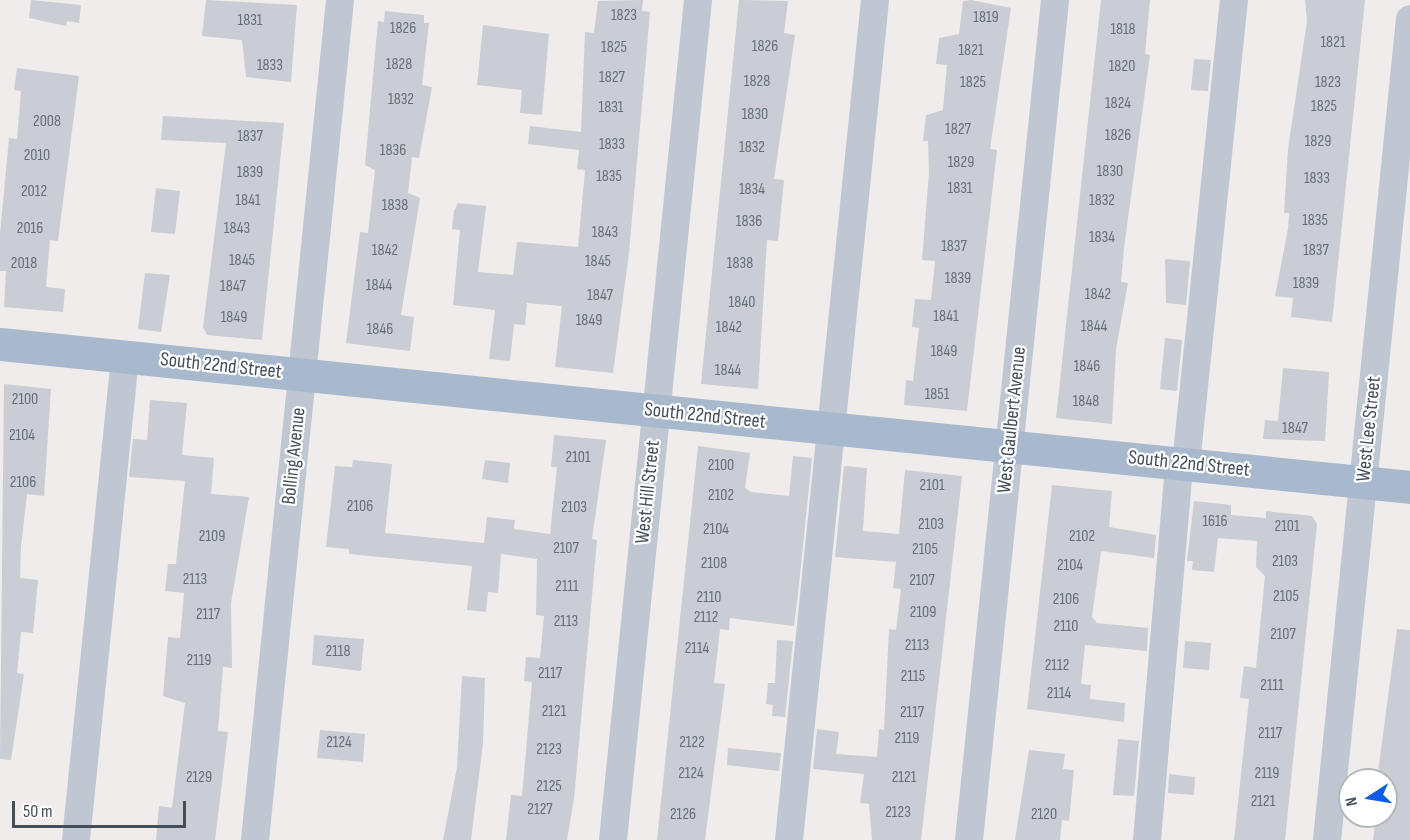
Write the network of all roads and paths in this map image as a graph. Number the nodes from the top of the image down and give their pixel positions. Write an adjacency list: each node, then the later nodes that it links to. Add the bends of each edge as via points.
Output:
1 (340, 0): 9 (street, Bolling Avenue)
2 (698, 0): 10 (street, West Hill Street)
3 (875, 0): 11 (street)
4 (1054, 0): 12 (street, West Gaulbert Avenue)
5 (1234, 0): 13 (street)
6 (1410, 19): 14 (street, West Lee Street)
7 (0, 344): 8 (main road, South 22nd Street)
8 (125, 357): 9 (main road, South 22nd Street); 16 (street)
9 (302, 375): 10 (main road, South 22nd Street); 17 (street, Bolling Avenue)
10 (657, 411): 11 (main road, South 22nd Street); 18 (street, West Hill Street)
11 (829, 428): 12 (main road, South 22nd Street); 19 (street)
12 (1008, 446): 13 (main road, South 22nd Street); 20 (street, West Gaulbert Avenue)
13 (1183, 463): 14 (main road, South 22nd Street); 21 (street)
14 (1363, 482): 15 (main road, South 22nd Street); 22 (street, West Lee Street)
15 (1410, 487)
16 (76, 840)
17 (255, 840)
18 (613, 840)
19 (789, 840)
20 (969, 840)
21 (1146, 840)
22 (1327, 840)

